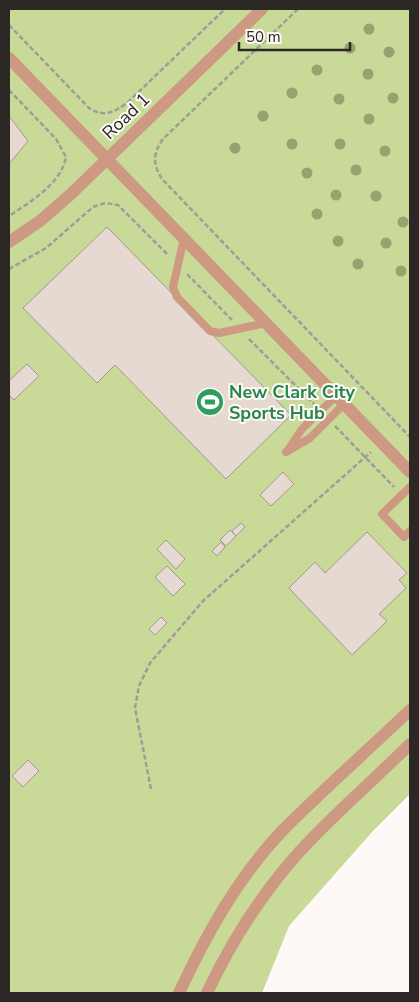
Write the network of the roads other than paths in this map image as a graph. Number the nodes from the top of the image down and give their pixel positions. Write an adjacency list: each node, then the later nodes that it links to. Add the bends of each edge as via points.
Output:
1 (262, 9): 3 (street, Road 1)
2 (9, 58): 3 (street)
3 (107, 159): 4 (street); 5 (street, Road 1, via 40,221)
4 (184, 238): 6 (street); 6 (lane, via 173,287 177,296 210,331 219,333)
5 (9, 242)
6 (266, 323): 7 (street)
7 (340, 400): 7 (lane, via 302,429 286,452 310,438); 8 (street)
8 (410, 472)
9 (410, 487): 10 (lane, via 382,514 404,537)
10 (410, 531)
11 (410, 710): 13 (street, via 282,831 249,871 222,910)
12 (410, 744): 14 (street, via 301,850 244,924)
13 (179, 993)
14 (207, 993)

